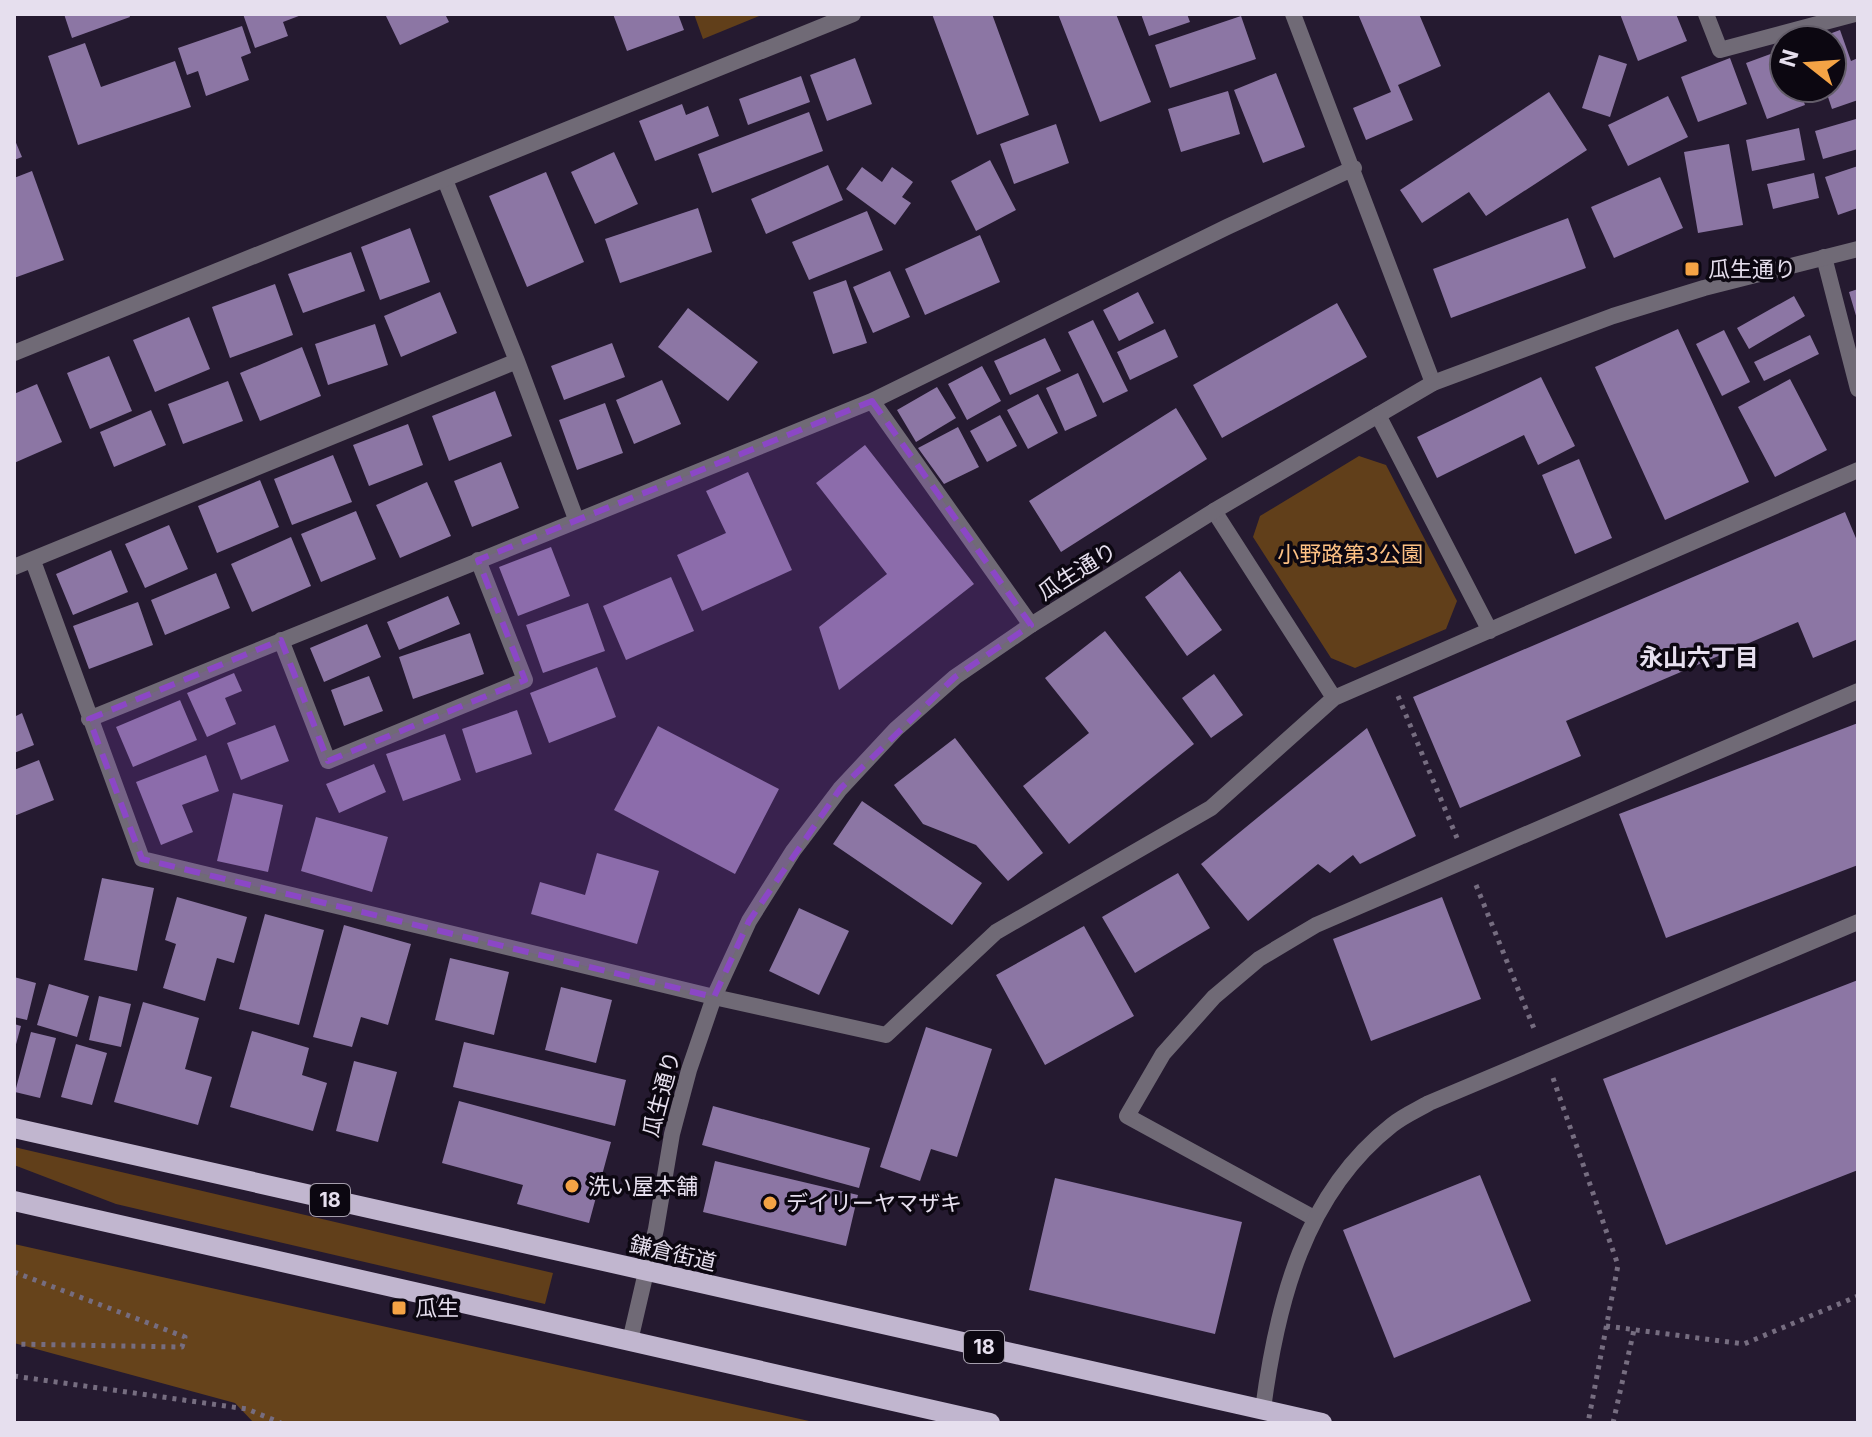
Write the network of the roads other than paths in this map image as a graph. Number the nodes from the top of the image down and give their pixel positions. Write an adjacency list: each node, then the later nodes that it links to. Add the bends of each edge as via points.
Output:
1 (853, 14): 6 (street)
2 (1293, 14): 5 (street)
3 (1706, 14): 4 (street, via 1720,50)
4 (1855, 14)
5 (1354, 168): 11 (street); 13 (street)
6 (445, 180): 9 (street); 10 (street)
7 (1858, 249): 8 (street, 瓜生通り)
8 (1824, 257): 11 (street, 瓜生通り, via 1613,316); 12 (street)
9 (14, 353)
10 (517, 361): 17 (street); 19 (street)
11 (1433, 383): 14 (street, 瓜生通り)
12 (1858, 389)
13 (872, 401): 17 (street); 21 (street)
14 (1378, 415): 16 (street, 瓜生通り); 22 (street)
15 (1858, 470): 22 (street)
16 (1214, 511): 21 (street, 瓜生通り); 25 (street)
17 (576, 519): 18 (street)
18 (478, 560): 23 (street); 23 (street, via 525,680 356,750 328,761)
19 (33, 561): 20 (street); 26 (street)
20 (14, 567)
21 (1031, 625): 28 (street, 瓜生通り, via 955,677 840,789 749,921)
22 (1490, 631): 25 (street)
23 (281, 640): 26 (street)
24 (1858, 691): 31 (street, via 1316,925 1259,959 1214,997 1163,1054 1127,1116)
25 (1334, 698): 28 (street, via 1211,808 996,932 886,1035)
26 (89, 719): 28 (street, via 142,859)
27 (1858, 922): 31 (street, via 1429,1103 1364,1148)
28 (714, 997): 32 (street, 瓜生通り, via 672,1134)
29 (14, 1128): 32 (main road, 鎌倉街道 / 18)
30 (14, 1201): 33 (main road)
31 (1314, 1218): 34 (street, via 1287,1291)
32 (647, 1272): 33 (street, 瓜生通り); 34 (main road, 鎌倉街道 / 18)
33 (630, 1341): 35 (main road)
34 (1263, 1409): 36 (main road, 鎌倉街道 / 18)
35 (990, 1423)
36 (1322, 1423)

